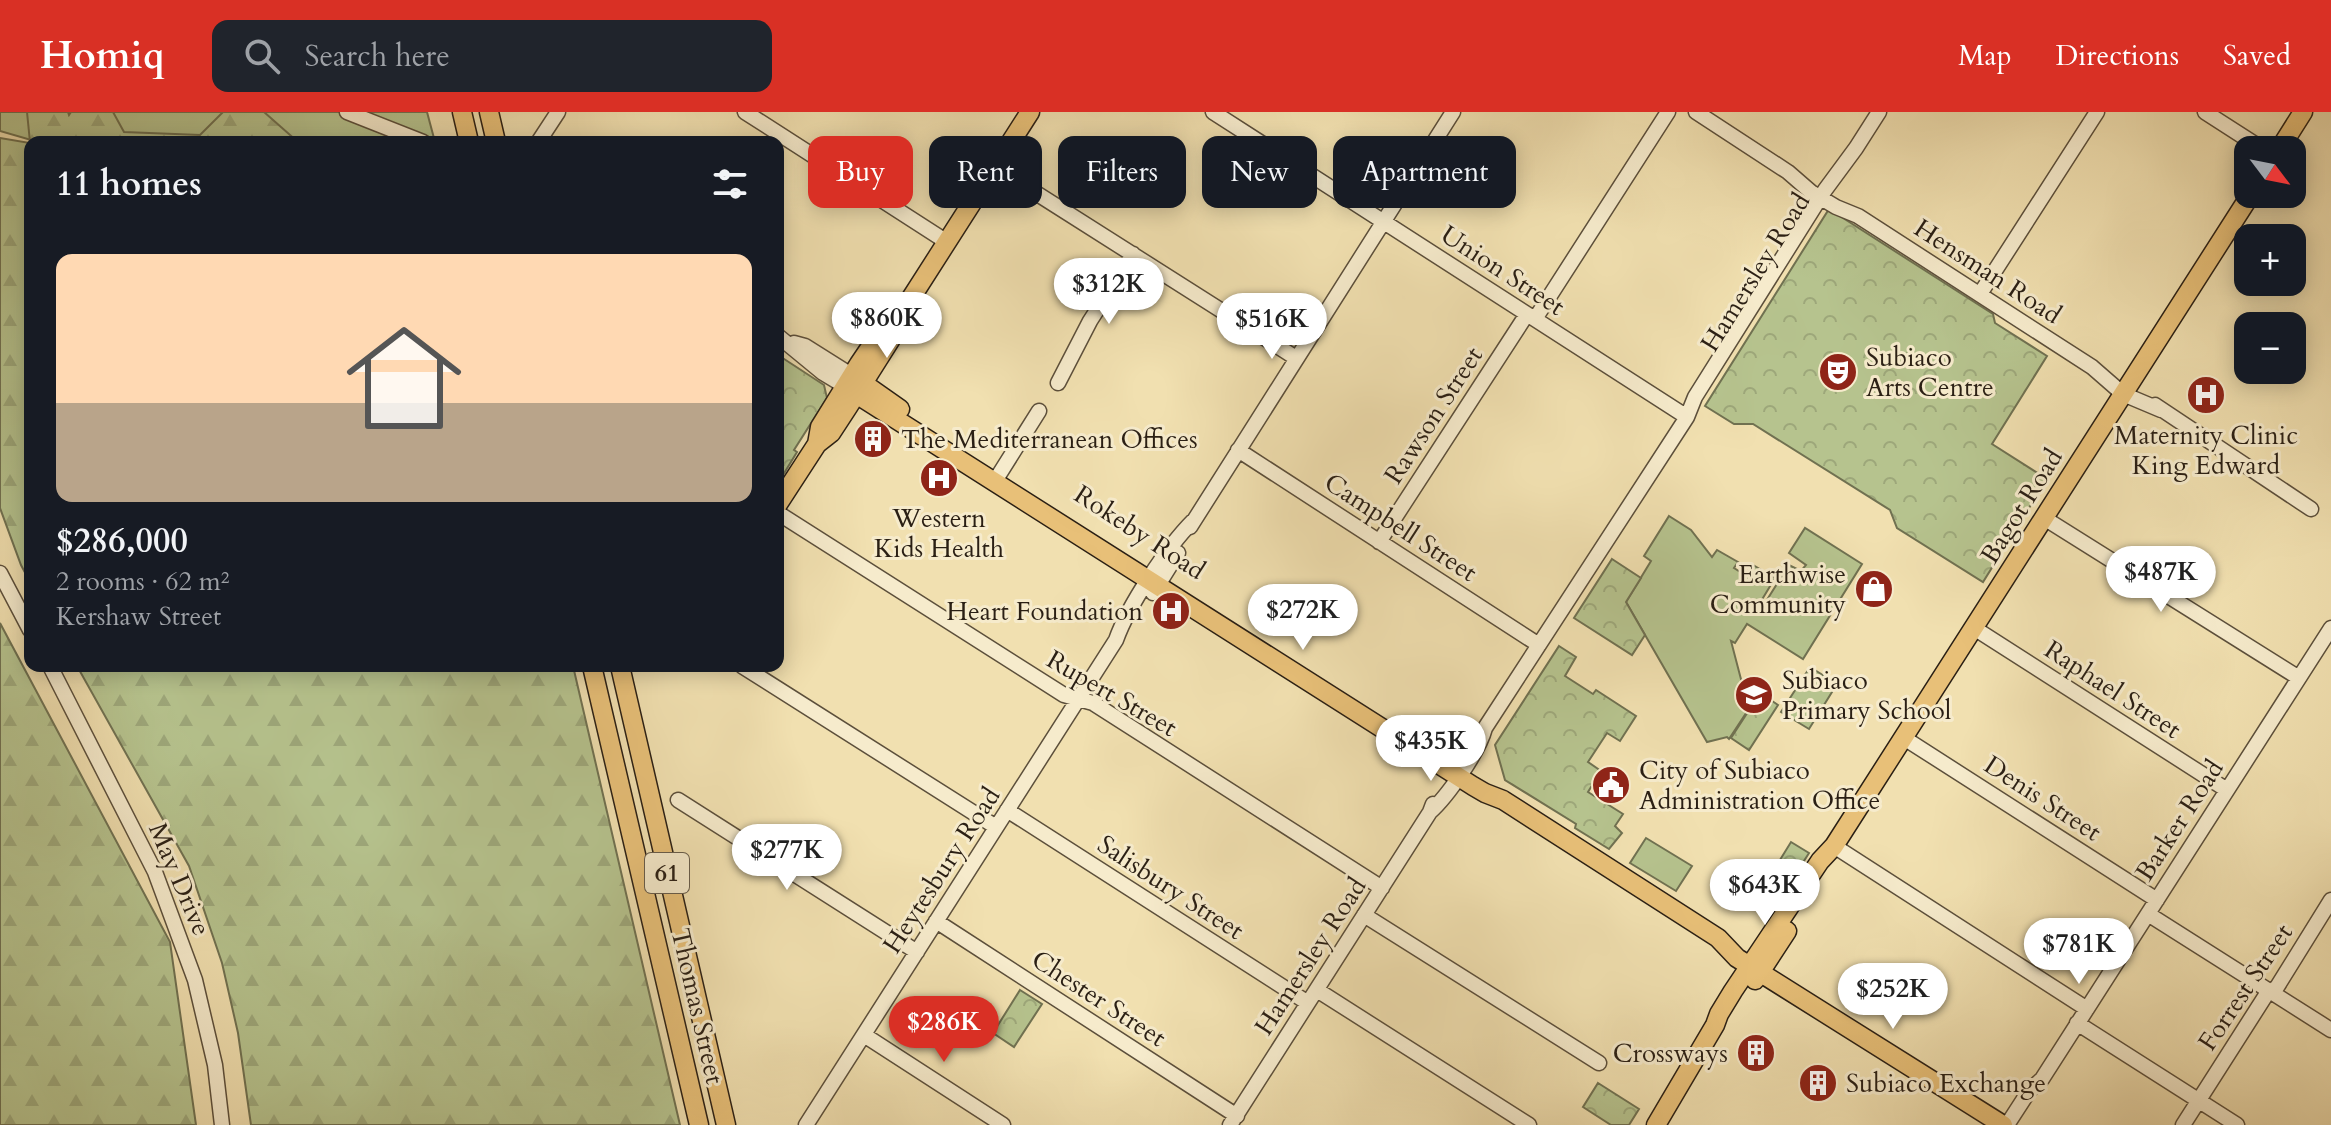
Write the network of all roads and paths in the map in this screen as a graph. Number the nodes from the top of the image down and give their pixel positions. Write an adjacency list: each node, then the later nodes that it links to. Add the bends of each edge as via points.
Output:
1 (347, 112): 16 (street)
2 (462, 112): 17 (main road)
3 (489, 112): 18 (main road)
4 (558, 112): 19 (street)
5 (745, 112): 20 (street)
6 (1030, 112): 21 (main road)
7 (1213, 112): 15 (street, Union Street)
8 (1453, 112): 29 (street, Heytesbury Road)
9 (1668, 112): 33 (street, Rawson Street)
10 (1696, 112): 25 (street, Hensman Road, via 1801,186)
11 (1879, 112): 25 (street, Hamersley Road)
12 (2097, 112): 32 (street)
13 (2205, 112): 22 (street)
14 (2303, 112): 23 (main road)
15 (1236, 118): 29 (street, Union Street)
16 (408, 136)
17 (468, 136)
18 (495, 136)
19 (542, 136)
20 (782, 136)
21 (1015, 136)
22 (2242, 136)
23 (2288, 136)
24 (784, 137): 30 (street)
25 (1826, 196): 32 (street, Hensman Road); 40 (street, Hamersley Road)
26 (1042, 197): 31 (street)
27 (969, 208): 30 (main road)
28 (2242, 208): 38 (main road, Bagot Road)
29 (1383, 221): 33 (street, Union Street); 35 (street, Heytesbury Road)
30 (947, 242): 37 (main road, via 897,320 891,339)
31 (1133, 254): 35 (street); 36 (street)
32 (1980, 294): 38 (street, Hensman Road)
33 (1531, 317): 40 (street, Union Street); 47 (street, Rawson Street)
34 (784, 341): 37 (street, Rokeby Road, via 823,373)
35 (1296, 358): 41 (street, Heytesbury Road)
36 (1058, 383)
37 (854, 385): 42 (main road, Rokeby Road); 43 (main road, via 831,433 817,444)
38 (2126, 389): 44 (street, Hensman Road); 46 (main road, Bagot Road)
39 (1039, 411): 42 (street)
40 (1687, 417): 53 (street, Hamersley Road)
41 (1238, 450): 47 (street, Campbell Street); 49 (street, Heytesbury Road, via 1178,536)
42 (998, 477): 49 (main road, Rokeby Road)
43 (784, 495)
44 (2311, 509)
45 (784, 517): 59 (street, Rupert Street)
46 (2044, 518): 51 (main road, Bagot Road); 58 (street)
47 (1379, 542): 53 (street, Campbell Street)
48 (0, 573): 50 (street)
49 (1156, 578): 59 (street, Heytesbury Road, via 1128,630); 61 (main road, Rokeby Road)
50 (24, 619)
51 (1974, 628): 60 (main road, Bagot Road); 62 (street, Raphael Street)
52 (2331, 628): 58 (street, Barker Road)
53 (1539, 645): 61 (street, Hamersley Road, via 1485,728 1475,734)
54 (53, 672): 86 (street, May Drive, via 155,872 195,980 215,1065)
55 (598, 672): 87 (main road, Thomas Street / 61)
56 (621, 672): 88 (main road, Thomas Street / 61)
57 (751, 672): 65 (street)
58 (2299, 678): 62 (street, Barker Road)
59 (1078, 700): 64 (street, Heytesbury Road); 67 (street, Rupert Street, via 1093,703)
60 (1904, 738): 66 (main road, Bagot Road); 68 (street, Denis Street)
61 (1457, 770): 67 (street, Hamersley Road); 74 (main road, Rokeby Road, via 1485,793 1718,938 1737,958)
62 (2227, 790): 68 (street, Barker Road)
63 (678, 800): 73 (street)
64 (1007, 810): 65 (street, Heytesbury Road); 77 (street, Salisbury Street)
65 (996, 827): 72 (street, Heytesbury Road)
66 (1834, 846): 74 (main road, Bagot Road); 78 (street)
67 (1382, 888): 71 (street, Hamersley Road)
68 (2157, 900): 70 (street, Barker Road)
69 (2331, 900): 76 (street, Forrest Street)
70 (2148, 914): 76 (street); 78 (street, Barker Road)
71 (1364, 915): 75 (street, Hamersley Road); 82 (street)
72 (936, 921): 73 (street, Heytesbury Road); 84 (street, Chester Street)
73 (917, 952): 81 (street, Heytesbury Road)
74 (1758, 964): 85 (main road, Rokeby Road); 92 (main road, Bagot Road, via 1719,1014)
75 (1317, 990): 77 (street, Hamersley Road); 91 (street)
76 (2271, 992): 80 (street); 83 (street, Forrest Street)
77 (1308, 1003): 84 (street, Hamersley Road)
78 (2087, 1009): 79 (street, Barker Road)
79 (2077, 1023): 83 (street); 85 (street, Barker Road)
80 (2331, 1030)
81 (864, 1035): 89 (street, Heytesbury Road); 90 (street)
82 (1599, 1063)
83 (2199, 1101): 93 (street, Forrest Street); 94 (street)
84 (1234, 1120)
85 (2012, 1124)
86 (222, 1125)
87 (699, 1125)
88 (726, 1125)
89 (806, 1125)
90 (1003, 1125)
91 (1529, 1125)
92 (1656, 1125)
93 (2183, 1125)
94 (2237, 1125)

